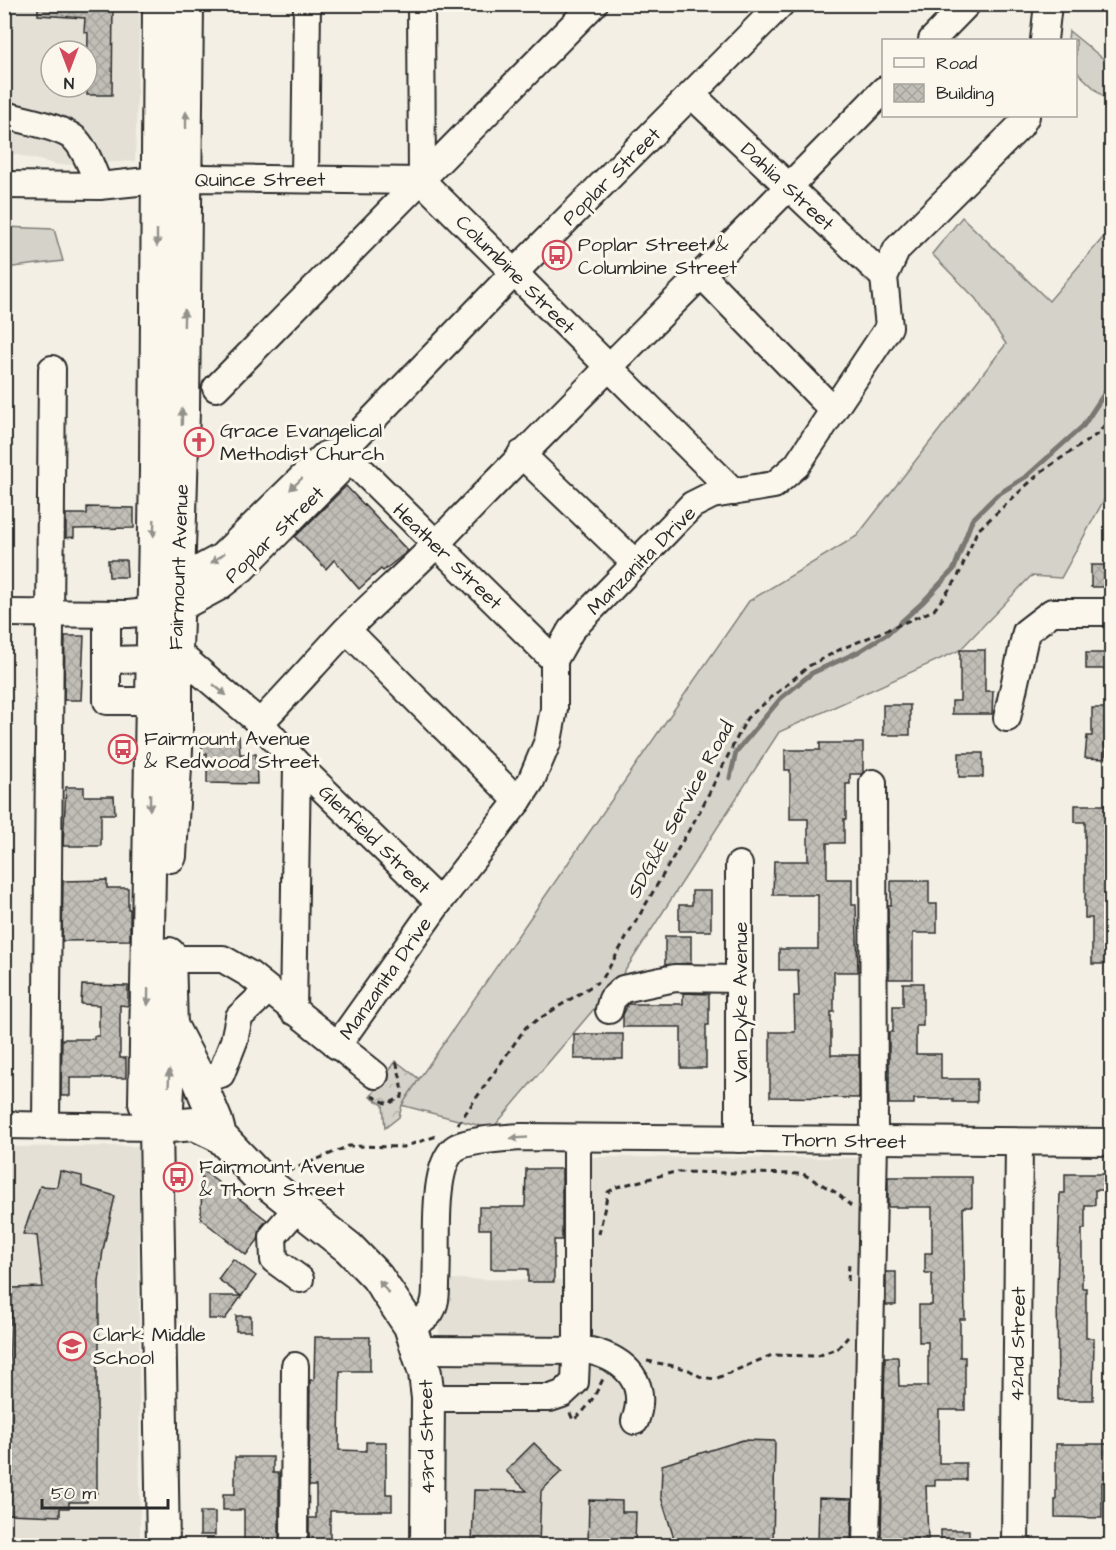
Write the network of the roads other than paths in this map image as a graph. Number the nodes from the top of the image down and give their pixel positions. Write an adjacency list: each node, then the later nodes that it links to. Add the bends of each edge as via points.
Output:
1 (159, 4): 15 (main road, Fairmount Avenue)
2 (187, 4): 15 (main road, Fairmount Avenue, one-way to 2)
3 (307, 4): 16 (street)
4 (420, 4): 17 (street)
5 (594, 4): 17 (street)
6 (781, 4): 12 (street, Poplar Street)
7 (967, 4): 9 (street)
8 (1046, 6): 10 (street)
9 (933, 39)
10 (1044, 39)
11 (882, 92): 20 (street)
12 (692, 95): 20 (street, Dahlia Street); 21 (street, Poplar Street)
13 (4, 115): 19 (street, via 48,126 75,138)
14 (1025, 117): 23 (street, via 897,249)
15 (171, 179): 16 (street, Quince Street); 19 (street, Quince Street); 37 (main road, Fairmount Avenue, via 156,469)
16 (305, 179): 17 (street, Quince Street)
17 (422, 181): 21 (street, Columbine Street); 26 (street)
18 (4, 185): 19 (street, Quince Street)
19 (99, 186)
20 (789, 186): 22 (street); 23 (street, Dahlia Street)
21 (515, 272): 24 (street, Columbine Street); 28 (street, Poplar Street)
22 (701, 274): 24 (street); 27 (street)
23 (884, 277): 27 (street, Manzanita Drive, via 889,327)
24 (610, 368): 29 (street); 30 (street, Columbine Street)
25 (52, 369): 35 (street)
26 (216, 388)
27 (833, 410): 30 (street, Manzanita Drive, via 797,465 774,485)
28 (342, 451): 31 (street, Heather Street); 37 (street, Poplar Street, via 340,470 242,569)
29 (521, 454): 31 (street); 32 (street)
30 (734, 492): 32 (street, Manzanita Drive, via 712,495 692,505)
31 (436, 544): 38 (street); 40 (street, Heather Street)
32 (635, 563): 40 (street, Manzanita Drive, via 571,630)
33 (1112, 612): 42 (street, via 1052,612 1026,632)
34 (4, 613): 35 (street)
35 (51, 614): 36 (street); 59 (street)
36 (107, 614): 37 (street, via 128,614); 39 (street)
37 (165, 624): 39 (street); 41 (main road, Fairmount Avenue); 43 (street, Glenfield Street, one-way to 43); 49 (main road, Fairmount Avenue, via 176,749)
38 (347, 630): 43 (street); 46 (street)
39 (107, 660): 41 (street, via 107,701)
40 (554, 660): 46 (street, Manzanita Drive, via 554,709 549,741)
41 (152, 701): 60 (main road, Fairmount Avenue, one-way to 60, via 145,1103)
42 (1007, 718)
43 (260, 723): 44 (street, Glenfield Street)
44 (297, 764): 48 (street, Glenfield Street); 53 (street)
45 (873, 783): 64 (street)
46 (518, 801): 48 (street, Manzanita Drive)
47 (739, 865): 50 (street, Van Dyke Avenue)
48 (439, 902): 55 (street, Manzanita Drive)
49 (169, 959): 51 (street, via 223,959); 54 (main road, Fairmount Avenue)
50 (740, 979): 52 (street, via 675,978 623,989 612,999); 63 (street, Van Dyke Avenue)
51 (268, 990): 53 (street); 56 (street, via 239,1017 221,1074)
52 (609, 1010)
53 (293, 1011): 55 (street)
54 (171, 1027): 56 (main road, 43rd Street); 60 (main road, Fairmount Avenue, one-way to 54, via 167,1107)
55 (337, 1046): 57 (street)
56 (196, 1076): 61 (main road, 43rd Street)
57 (380, 1077)
58 (4, 1125): 59 (street)
59 (46, 1126): 60 (street)
60 (156, 1127): 61 (main road, via 195,1124); 74 (main road, Fairmount Avenue)
61 (220, 1136): 67 (main road, 43rd Street, via 257,1175)
62 (577, 1138): 63 (street, Thorn Street); 69 (street, Thorn Street, one-way to 69, via 454,1139 438,1190 435,1304); 70 (street)
63 (739, 1139): 64 (street, Thorn Street)
64 (874, 1140): 65 (street, Thorn Street); 77 (street)
65 (1019, 1142): 66 (street, Thorn Street); 78 (street, 42nd Street)
66 (1112, 1142)
67 (298, 1207): 68 (street, via 273,1236 274,1260); 69 (main road, 43rd Street, one-way to 67, via 377,1277 349,1248)
68 (300, 1279)
69 (414, 1338): 70 (street); 72 (main road, 43rd Street)
70 (577, 1351): 72 (street, via 575,1382 562,1394 550,1398); 73 (street, via 607,1355 633,1374 640,1401)
71 (295, 1366): 75 (street)
72 (428, 1398): 76 (main road, 43rd Street)
73 (635, 1420)
74 (163, 1545)
75 (294, 1545)
76 (427, 1545)
77 (866, 1545)
78 (1014, 1545)

